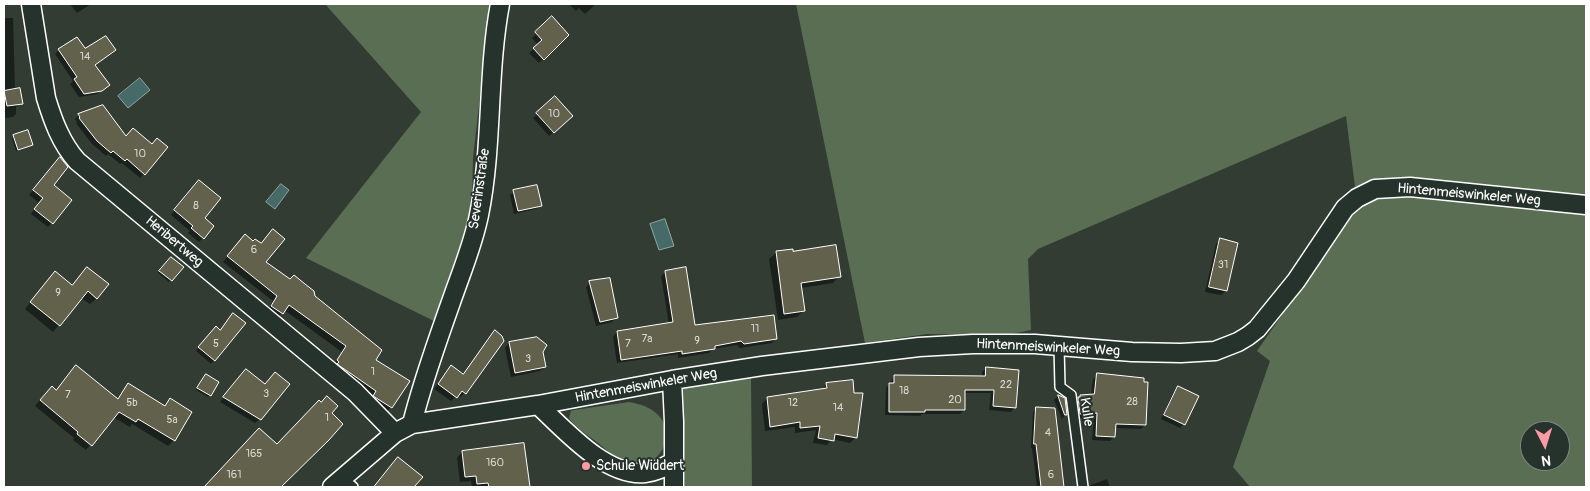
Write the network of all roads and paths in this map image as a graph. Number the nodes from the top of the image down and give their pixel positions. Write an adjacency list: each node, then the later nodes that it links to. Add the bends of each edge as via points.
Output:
1 (31, 4): 8 (street, Heribertweg, via 50,113 62,141 77,162 354,392)
2 (500, 4): 7 (street, Severinstraße, via 478,218)
3 (1586, 205): 4 (street, Hintenmeiswinkeler Weg, via 1410,188 1375,189 1345,208 1296,282 1256,329 1238,342 1203,352 1132,352)
4 (1059, 346): 5 (street, Hintenmeiswinkeler Weg, via 973,344 919,347); 12 (lane, Kulle, via 1060,387 1071,395)
5 (672, 380): 6 (street, Hintenmeiswinkeler Weg); 9 (street)
6 (538, 405): 7 (street, Hintenmeiswinkeler Weg); 9 (street, via 591,453 616,469 646,473)
7 (412, 424): 8 (street, Hintenmeiswinkeler Weg)
8 (395, 433): 10 (street, Hintenmeiswinkeler Weg)
9 (673, 462): 11 (street)
10 (343, 484)
11 (674, 487)
12 (1083, 487)

